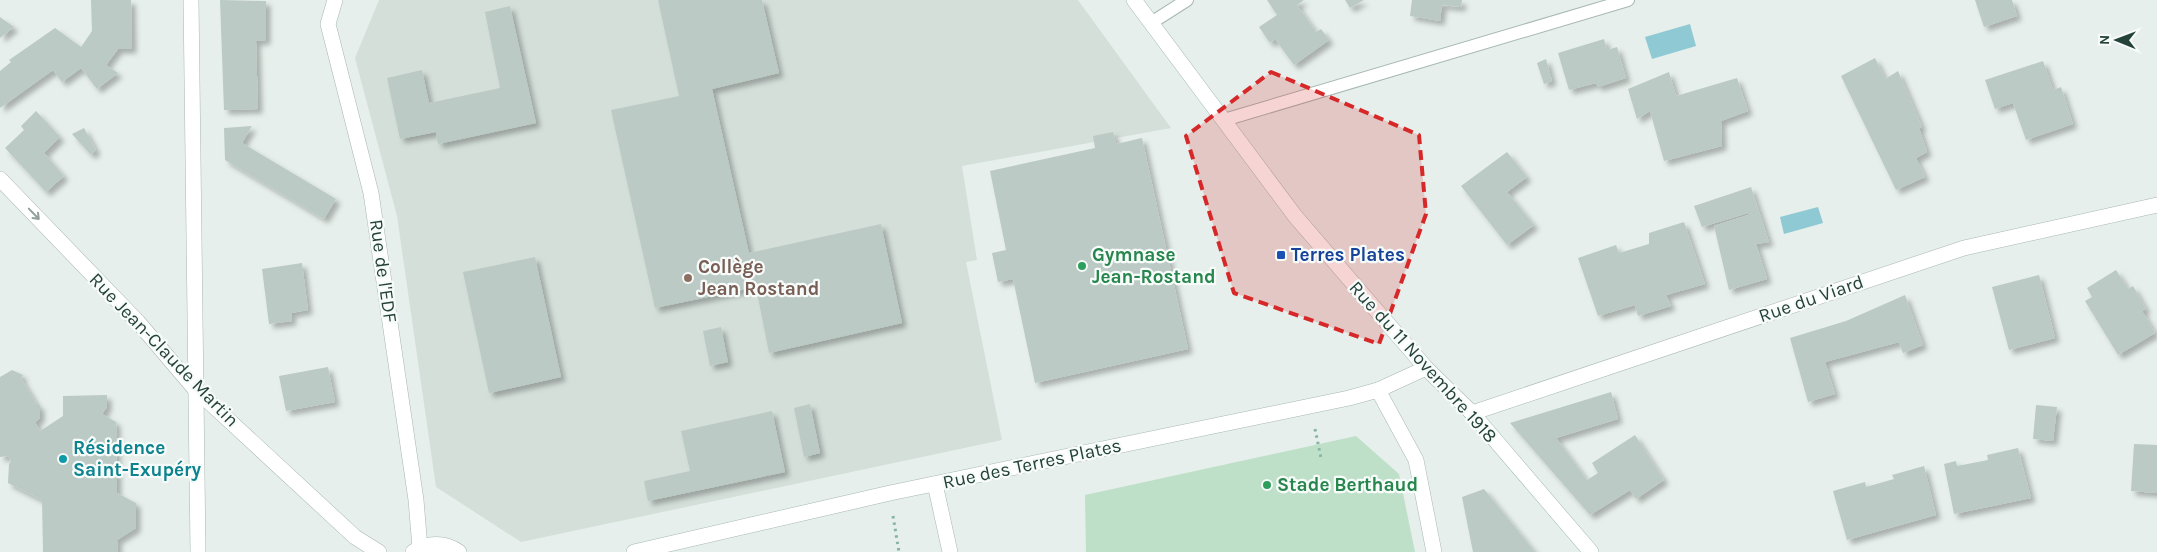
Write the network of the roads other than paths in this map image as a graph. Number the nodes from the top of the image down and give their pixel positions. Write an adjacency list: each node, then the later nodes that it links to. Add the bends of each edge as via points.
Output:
1 (191, 0): 11 (street)
2 (335, 0): 15 (street, Rue de l'EDF, via 328,24 371,192 416,500)
3 (1134, 0): 6 (street, Rue du 11 Novembre 1918)
4 (1187, 0): 6 (lane)
5 (1628, 0): 7 (lane)
6 (1151, 23): 7 (street, Rue du 11 Novembre 1918)
7 (1224, 120): 10 (street, Rue du 11 Novembre 1918, via 1295,216)
8 (0, 179): 11 (street, Rue Jean-Claude Martin, one-way to 11, via 138,322)
9 (2157, 206): 13 (street, Rue du Viard, via 1964,248)
10 (1426, 368): 12 (street, Rue des Terres Plates); 13 (street, Rue du 11 Novembre 1918)
11 (194, 388): 16 (street); 17 (street, Rue Jean-Claude Martin, via 355,537)
12 (1378, 390): 14 (street, Rue des Terres Plates, via 1311,407); 21 (street, via 1416,460)
13 (1472, 414): 22 (street, Rue du 11 Novembre 1918)
14 (935, 484): 19 (street, Rue des Terres Plates); 20 (street)
15 (416, 550): 18 (street, via 432,544 445,545)
16 (198, 552)
17 (379, 552)
18 (459, 552)
19 (634, 552)
20 (950, 552)
21 (1434, 552)
22 (1591, 552)

